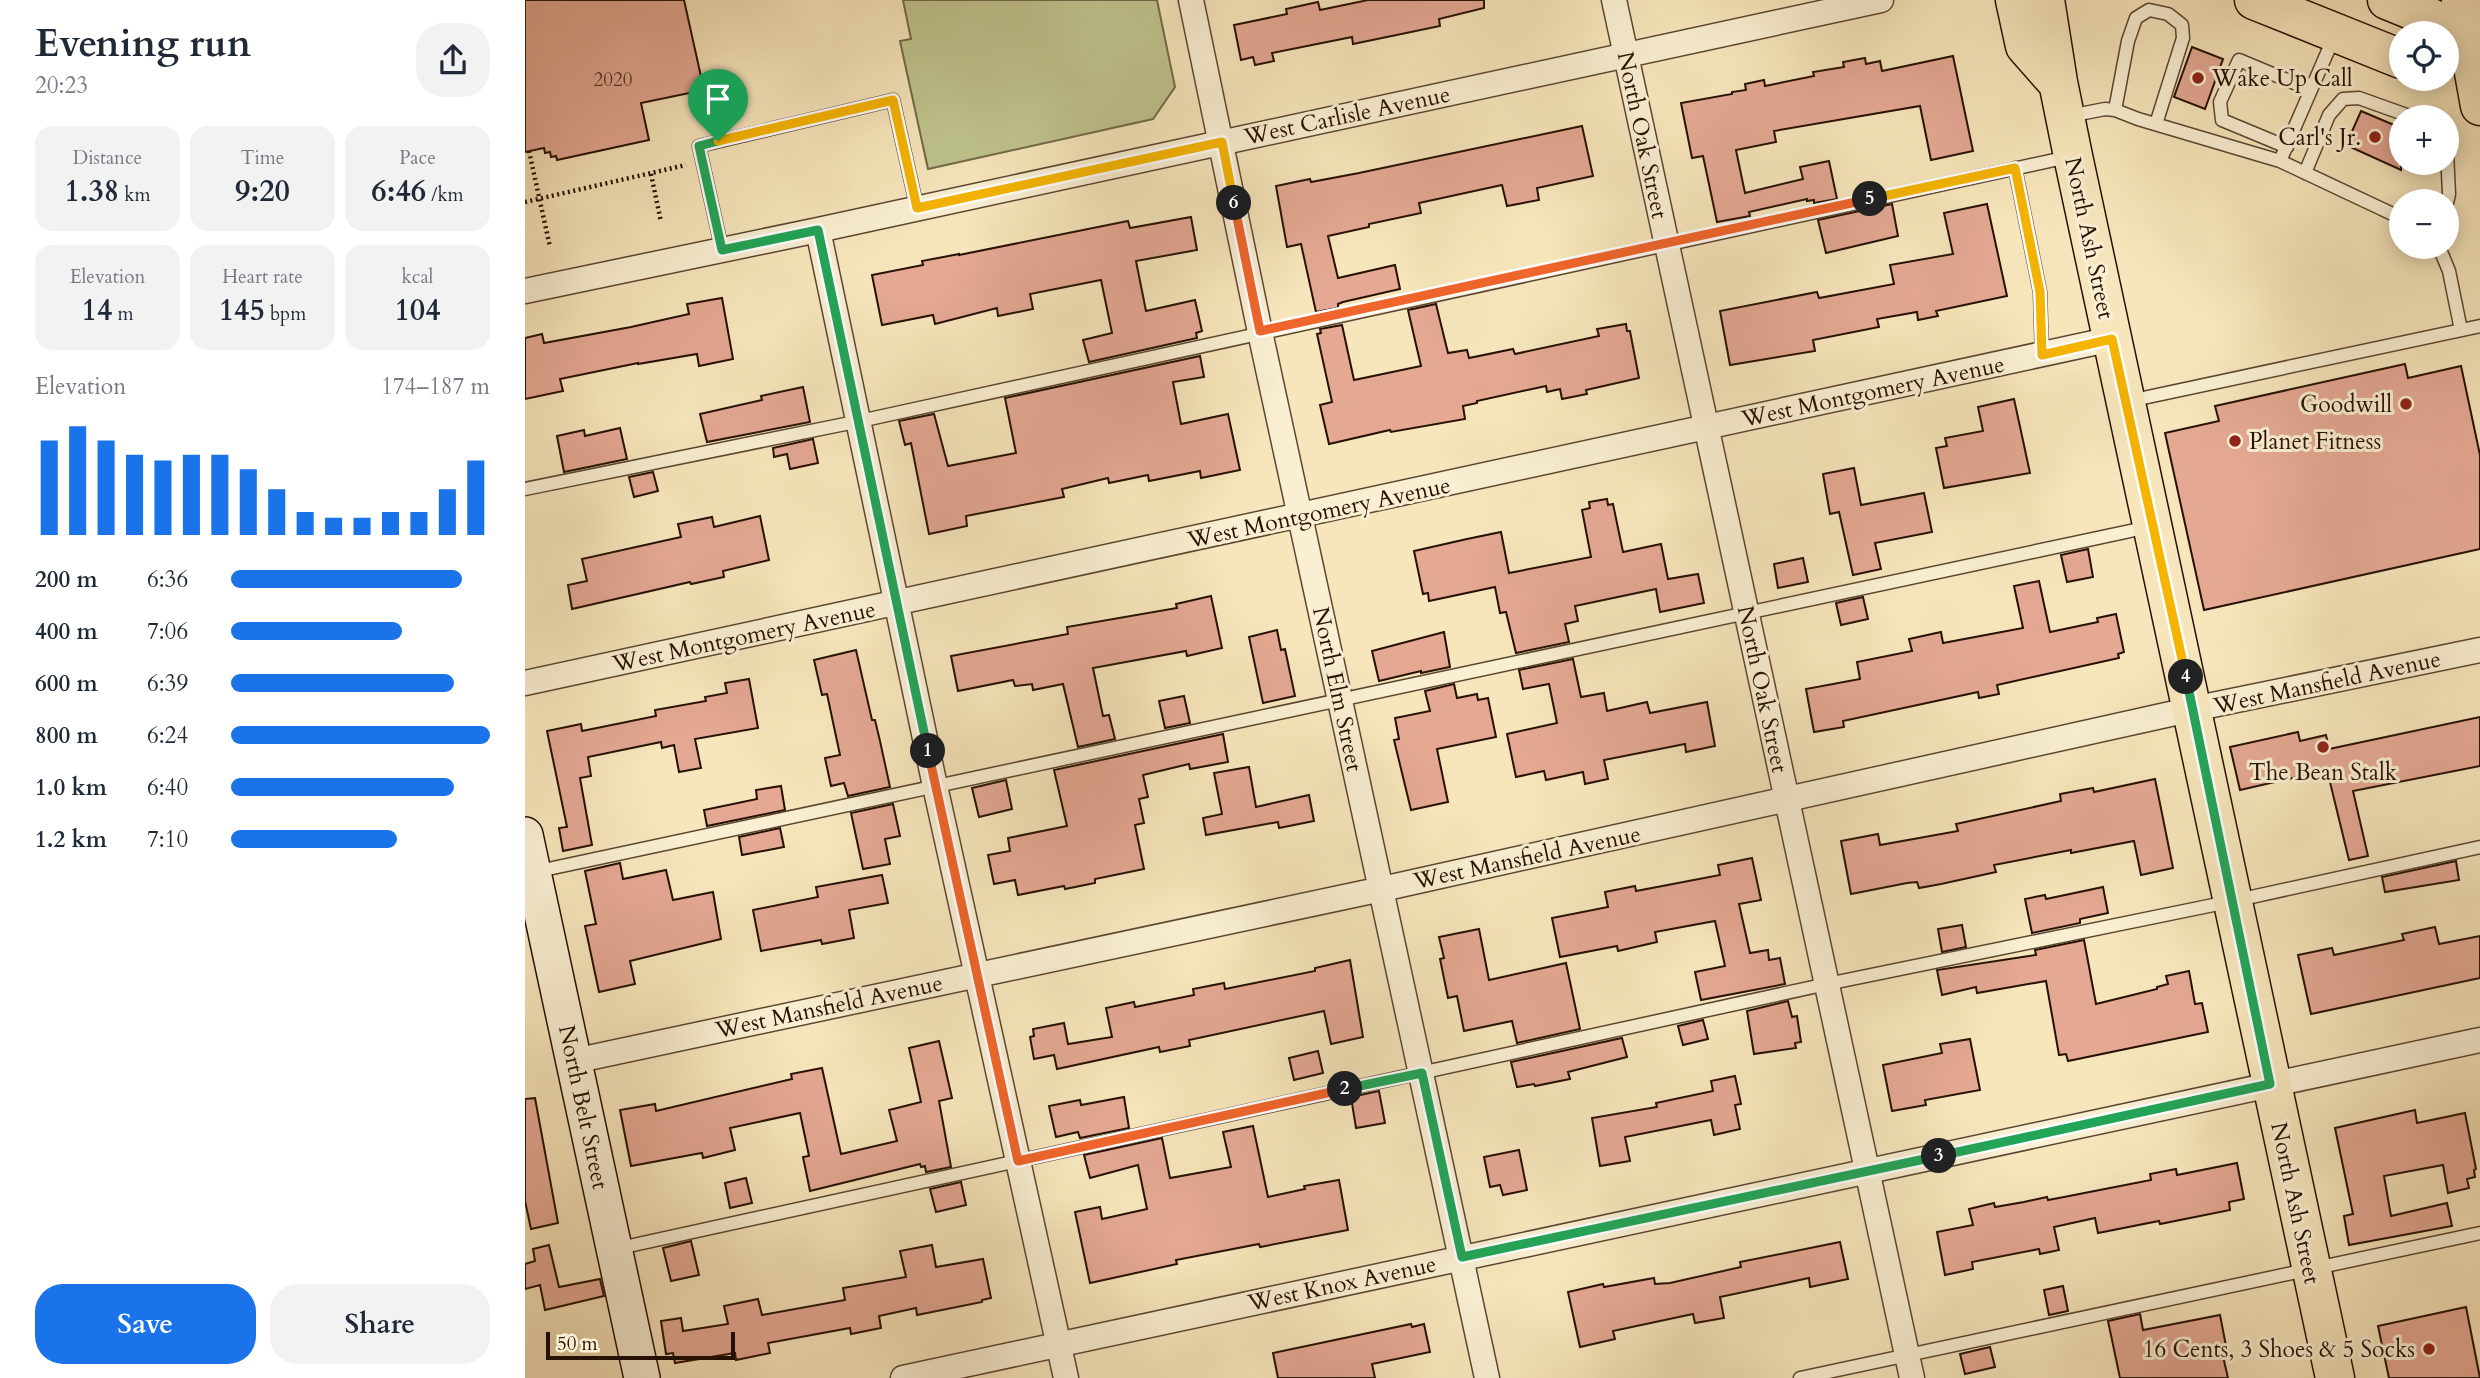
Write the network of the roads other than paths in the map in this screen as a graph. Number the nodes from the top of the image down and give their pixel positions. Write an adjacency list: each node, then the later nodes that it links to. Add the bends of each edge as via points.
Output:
1 (1191, 0): 18 (street, North Elm Street)
2 (1614, 0): 11 (street, North Oak Street)
3 (1881, 0): 11 (street, West Carlisle Avenue)
4 (2015, 0): 14 (main road, via 2025,46)
5 (2045, 0): 14 (main road, North Ash Street)
6 (2254, 0): 9 (main road)
7 (2386, 0): 8 (main road)
8 (2469, 24): 13 (main road)
9 (2335, 33): 10 (main road); 12 (lane)
10 (2389, 53)
11 (1626, 54): 18 (street, West Carlisle Avenue); 27 (street, North Oak Street)
12 (2311, 90): 19 (lane); 19 (lane, via 2239,61 2220,102 2222,120)
13 (2471, 90)
14 (2061, 100): 16 (lane); 20 (main road, North Ash Street)
15 (2389, 109): 23 (lane, via 2360,98 2343,99 2329,115)
16 (2115, 110): 17 (lane); 17 (lane, via 2136,18 2149,10 2168,14 2182,25 2183,38)
17 (2156, 124): 21 (lane)
18 (1222, 142): 24 (street, West Carlisle Avenue); 33 (street, North Elm Street)
19 (2287, 147): 21 (lane)
20 (2073, 156): 22 (lane); 34 (main road, North Ash Street)
21 (2280, 162): 23 (lane)
22 (2015, 168): 27 (lane); 35 (lane, via 2040,292)
23 (2305, 173): 25 (lane)
24 (917, 208): 26 (street, West Carlisle Avenue); 28 (lane, via 893,100 699,146)
25 (2389, 212)
26 (818, 230): 28 (street, West Carlisle Avenue); 37 (street)
27 (1667, 243): 33 (lane); 38 (street, North Oak Street)
28 (722, 250): 30 (street, West Carlisle Avenue)
29 (2444, 259): 32 (lane)
30 (525, 291)
31 (2480, 326): 32 (lane)
32 (2461, 330): 36 (lane)
33 (1260, 331): 37 (lane); 40 (street, North Elm Street)
34 (2112, 339): 35 (street, West Montgomery Avenue); 36 (main road, North Ash Street)
35 (2042, 355): 38 (street, West Montgomery Avenue)
36 (2126, 402): 41 (main road, North Ash Street)
37 (860, 421): 39 (lane); 42 (street)
38 (1705, 427): 40 (street, West Montgomery Avenue); 43 (street, North Oak Street)
39 (525, 489)
40 (1301, 516): 42 (street, West Montgomery Avenue); 46 (street, North Elm Street)
41 (2153, 526): 43 (lane); 47 (main road, North Ash Street)
42 (897, 604): 45 (street, West Montgomery Avenue); 48 (street)
43 (1746, 614): 46 (lane); 49 (street, North Oak Street)
44 (2480, 650): 47 (street, West Mansfield Avenue)
45 (525, 683)
46 (1340, 700): 48 (lane); 53 (street, North Elm Street)
47 (2193, 709): 49 (street, West Mansfield Avenue); 54 (main road, North Ash Street)
48 (935, 786): 52 (lane); 55 (street)
49 (1787, 800): 53 (street, West Mansfield Avenue); 56 (street, North Oak Street)
50 (525, 835): 52 (street, North Belt Street)
51 (2480, 847): 54 (lane)
52 (533, 872): 58 (street, North Belt Street)
53 (1382, 889): 55 (street, West Mansfield Avenue); 59 (street, North Elm Street)
54 (2232, 901): 56 (lane); 60 (main road, North Ash Street)
55 (978, 975): 58 (street, West Mansfield Avenue); 61 (street)
56 (1827, 984): 59 (lane); 62 (street, North Oak Street)
57 (2480, 1040): 60 (street, West Knox Avenue)
58 (574, 1061): 64 (street, North Belt Street)
59 (1422, 1073): 61 (lane); 65 (street, North Elm Street)
60 (2270, 1084): 62 (street, West Knox Avenue); 66 (main road, North Ash Street)
61 (1018, 1161): 64 (lane); 67 (street)
62 (1866, 1171): 65 (street, West Knox Avenue); 68 (street, North Oak Street)
63 (2480, 1233): 66 (lane)
64 (614, 1249): 69 (street, North Belt Street)
65 (1462, 1257): 67 (street, West Knox Avenue); 72 (street, North Elm Street)
66 (2311, 1269): 68 (lane); 74 (main road, North Ash Street)
67 (1059, 1345): 70 (street, West Knox Avenue); 71 (street)
68 (1909, 1366): 73 (lane)
69 (642, 1378)
70 (903, 1378)
71 (1066, 1378)
72 (1487, 1378)
73 (1800, 1378)
74 (2335, 1378)

